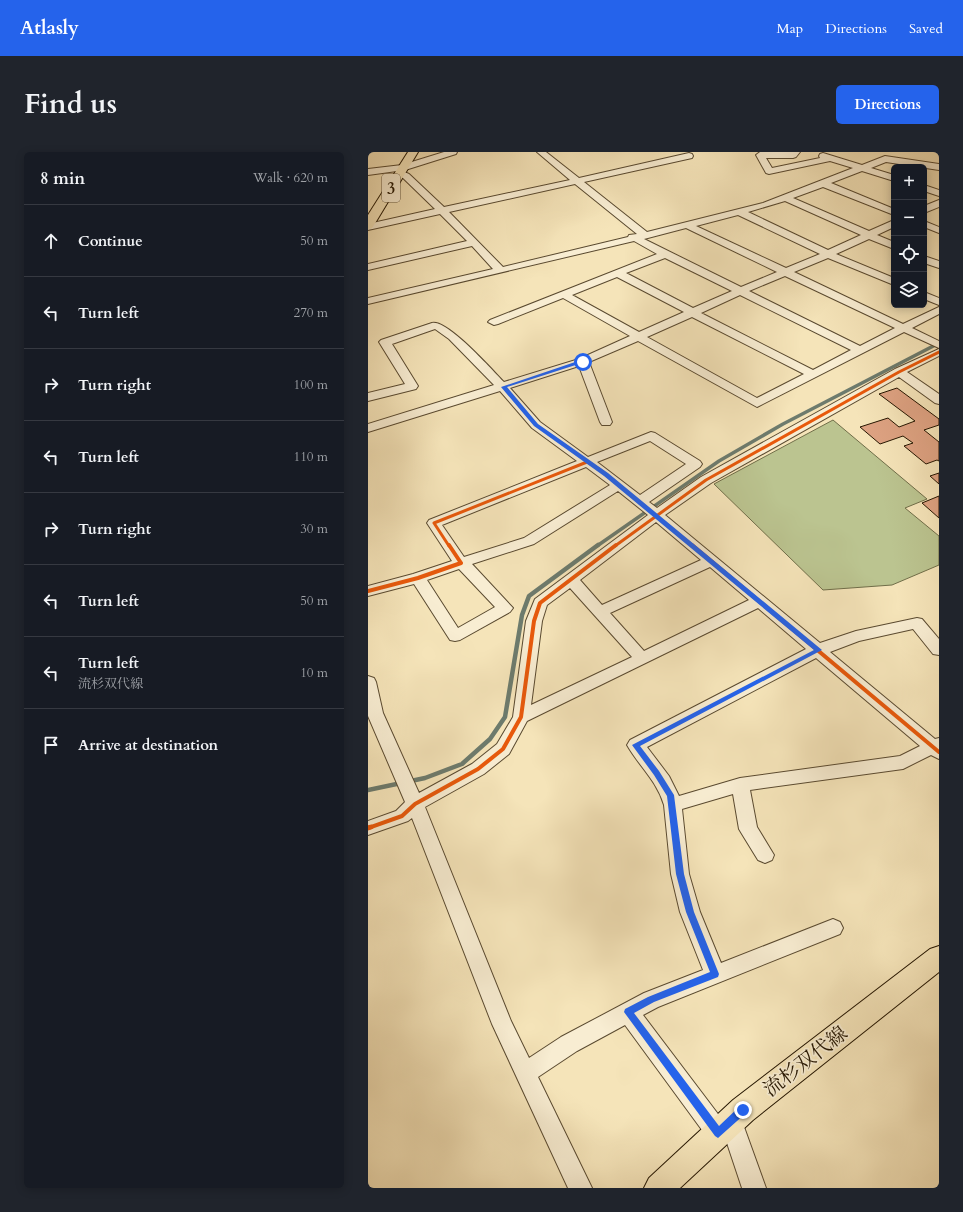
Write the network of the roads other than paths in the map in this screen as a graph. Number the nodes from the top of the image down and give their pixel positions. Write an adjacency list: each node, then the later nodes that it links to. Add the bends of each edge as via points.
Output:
1 (413, 152): 10 (main road, 3)
2 (453, 152): 10 (street)
3 (541, 152): 13 (street)
4 (796, 152): 7 (street, via 793,155 760,155 769,171)
5 (812, 152): 7 (street)
6 (689, 156): 13 (street)
7 (832, 158): 9 (street)
8 (939, 166): 9 (street, via 885,159)
9 (862, 168): 12 (street); 14 (street)
10 (401, 171): 11 (street); 20 (street); 26 (main road, 3)
11 (368, 172)
12 (891, 177)
13 (576, 181): 20 (street); 29 (street)
14 (822, 183): 17 (street); 21 (street)
15 (927, 189): 16 (street)
16 (939, 193)
17 (785, 198): 22 (street); 28 (street)
18 (939, 203): 19 (street)
19 (927, 209)
20 (442, 210): 26 (street); 30 (street)
21 (891, 211)
22 (740, 212): 23 (street); 33 (street)
23 (687, 225): 29 (street); 38 (street)
24 (891, 225): 28 (street)
25 (927, 225): 27 (street)
26 (368, 226)
27 (939, 230)
28 (869, 235): 31 (street); 33 (street)
29 (638, 236): 32 (street); 37 (street)
30 (474, 242): 36 (street); 37 (street)
31 (891, 245)
32 (664, 254): 39 (street); 41 (street)
33 (828, 254): 38 (street); 40 (street)
34 (927, 260): 35 (street)
35 (939, 265)
36 (368, 267)
37 (500, 270): 44 (street)
38 (785, 272): 41 (street); 49 (street)
39 (618, 273): 42 (street); 47 (street)
40 (891, 281)
41 (741, 291): 47 (street); 52 (street)
42 (563, 294): 48 (street); 50 (street)
43 (927, 296): 45 (street)
44 (368, 301)
45 (939, 302)
46 (939, 310): 49 (street)
47 (693, 313): 50 (street); 56 (street)
48 (494, 322)
49 (905, 328): 51 (street); 52 (street)
50 (638, 336): 54 (street); 56 (street, via 758,403)
51 (935, 343)
52 (860, 350): 56 (street)
53 (939, 352): 55 (street)
54 (583, 362): 57 (street); 60 (street)
55 (899, 372): 59 (street); 65 (street, via 706,480)
56 (814, 374)
57 (504, 387): 58 (street, via 453,337 436,325 385,342 412,386); 61 (street); 62 (street, via 536,425)
58 (368, 397)
59 (939, 400)
60 (606, 422)
61 (368, 428)
62 (587, 462): 63 (street); 64 (street, via 652,436 695,464); 67 (street, via 434,523)
63 (619, 485): 64 (street); 67 (street, via 529,541)
64 (641, 503): 65 (street)
65 (655, 514): 66 (street); 69 (street)
66 (711, 561): 71 (street); 72 (street)
67 (461, 563): 68 (street); 68 (street, via 505,608 455,636)
68 (418, 578): 70 (street)
69 (570, 580): 72 (street); 78 (street, via 540,603 534,621)
70 (368, 590)
71 (760, 601): 73 (street); 75 (street)
72 (600, 612): 75 (street)
73 (818, 650): 74 (street, via 856,636 917,623); 79 (street); 82 (street, via 636,745 671,795)
74 (939, 650)
75 (644, 659): 78 (street)
76 (368, 682): 77 (street)
77 (372, 713): 81 (street)
78 (521, 717): 81 (street, via 503,749 478,769)
79 (937, 747): 80 (street, via 903,762)
80 (740, 785): 82 (street); 84 (street, via 748,830)
81 (413, 797): 83 (street, via 402,816); 89 (street, via 502,1024)
82 (673, 805): 87 (street, via 680,874 690,912)
83 (368, 828)
84 (765, 855)
85 (833, 928): 87 (street)
86 (939, 957): 90 (main road, 流杉双代線, via 743,1110)
87 (715, 974): 88 (street)
88 (628, 1012): 89 (street, via 569,1044); 90 (street)
89 (526, 1073): 91 (street)
90 (725, 1127): 92 (main road, 流杉双代線); 93 (street)
91 (580, 1188)
92 (659, 1188)
93 (754, 1188)

